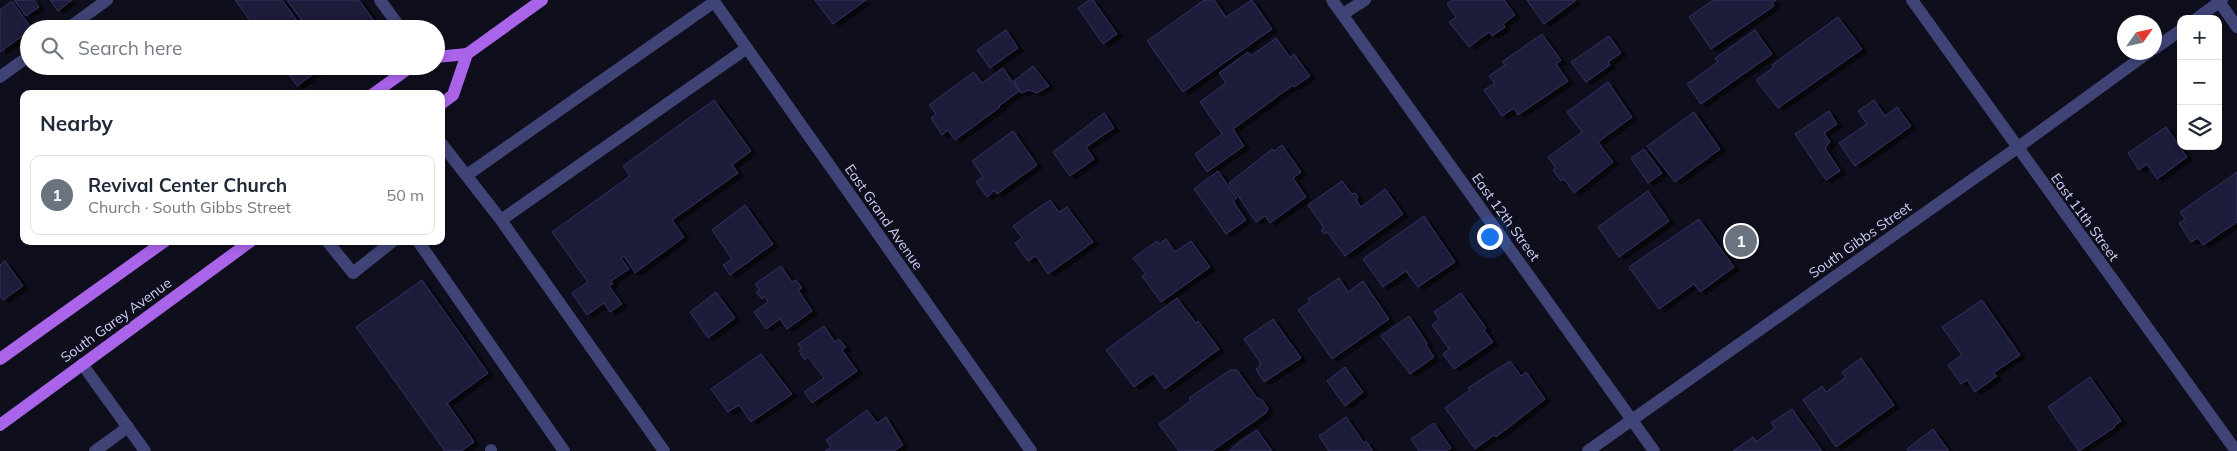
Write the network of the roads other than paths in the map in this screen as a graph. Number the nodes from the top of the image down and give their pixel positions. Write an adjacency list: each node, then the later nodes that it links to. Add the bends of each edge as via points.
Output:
1 (107, 0): 11 (street)
2 (380, 0): 12 (street)
3 (542, 0): 17 (main road)
4 (1332, 0): 9 (street, East 12th Street)
5 (1365, 0): 9 (street)
6 (1912, 0): 26 (street, East 11th Street)
7 (714, 1): 16 (street, East Grand Avenue); 27 (street)
8 (2219, 1): 10 (street); 13 (street)
9 (1343, 14): 36 (street, East 12th Street)
10 (2201, 15)
11 (79, 20)
12 (394, 20)
13 (2237, 27)
14 (2177, 33): 15 (street)
15 (2162, 43)
16 (747, 48): 28 (street); 43 (street, East Grand Avenue)
17 (467, 54): 18 (main road); 24 (main road, via 453,95)
18 (445, 56)
19 (2138, 60): 26 (street, South Gibbs Street)
20 (20, 63): 22 (street)
21 (399, 75): 23 (main road)
22 (0, 77)
23 (379, 90)
24 (445, 101)
25 (445, 148): 27 (street)
26 (2017, 148): 36 (street, South Gibbs Street); 46 (street, East 11th Street)
27 (467, 175): 28 (street)
28 (500, 220): 42 (street)
29 (159, 245): 34 (main road)
30 (246, 245): 35 (main road, South Garey Avenue)
31 (330, 245): 32 (street, via 353,273)
32 (387, 245)
33 (421, 245): 41 (street)
34 (0, 359)
35 (82, 364): 37 (main road, South Garey Avenue); 38 (street)
36 (1632, 419): 44 (street, South Gibbs Street); 45 (street, East 12th Street)
37 (0, 425)
38 (128, 427): 39 (street); 40 (street)
39 (95, 451)
40 (145, 451)
41 (564, 451)
42 (664, 451)
43 (1031, 451)
44 (1588, 451)
45 (1654, 451)
46 (2236, 451)

